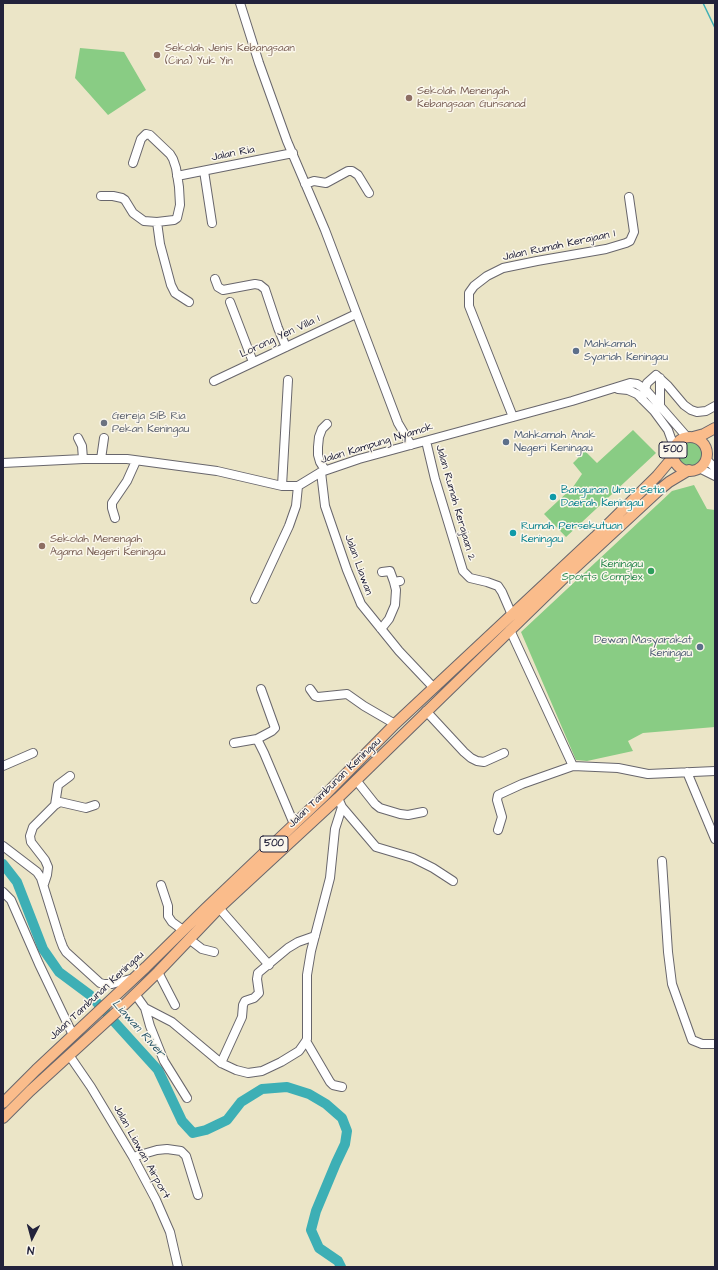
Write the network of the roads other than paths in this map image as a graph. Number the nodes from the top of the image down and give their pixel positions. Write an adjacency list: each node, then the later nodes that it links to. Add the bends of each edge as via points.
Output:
1 (240, 3): 2 (street, via 259,63)
2 (293, 153): 4 (street, Jalan Ria); 6 (street)
3 (133, 164): 5 (street, via 141,139 148,134 170,154)
4 (204, 171): 5 (street, Jalan Ria); 11 (street)
5 (177, 176): 10 (street, via 180,199 178,216 175,219)
6 (305, 184): 7 (street, via 314,181 326,183 352,171 358,175); 15 (street)
7 (369, 193)
8 (101, 196): 10 (street, via 122,198 133,214 147,222)
9 (629, 197): 28 (street, Jalan Rumah Kerajaan 1, via 634,232 626,244 503,268 487,276 469,293 468,306)
10 (157, 222): 13 (street, via 171,285 175,293)
11 (212, 223)
12 (215, 279): 16 (street, via 218,287 223,290 256,284 266,289)
13 (190, 302)
14 (230, 302): 17 (street)
15 (356, 314): 16 (street, Lorong Yen Villa 1); 35 (street, via 398,423)
16 (286, 347): 17 (street, Lorong Yen Villa 1)
17 (253, 362): 19 (street, Lorong Yen Villa 1)
18 (657, 377): 21 (street, Jalan Kampung Nyamok); 23 (street, via 647,383); 24 (street); 26 (street)
19 (214, 380)
20 (288, 380): 48 (street)
21 (630, 383): 22 (street, Jalan Kampung Nyamok); 23 (street)
22 (613, 389): 25 (street, Jalan Kampung Nyamok, via 628,390); 28 (street, Jalan Kampung Nyamok)
23 (645, 389): 25 (street); 26 (street)
24 (673, 392): 26 (street, via 665,392); 27 (street, via 684,405 697,412)
25 (642, 399): 37 (street, Jalan Kampung Nyamok, via 668,430)
26 (660, 403): 31 (street)
27 (715, 406)
28 (512, 417): 34 (street, Jalan Kampung Nyamok)
29 (327, 424): 46 (street, Jalan Liawan, via 322,429 318,447)
30 (715, 428): 31 (main road, 500)
31 (690, 437): 37 (main road, 500, via 682,438 678,442); 38 (main road, 500, via 702,442)
32 (78, 438): 39 (street, via 82,446)
33 (104, 438): 40 (street)
34 (426, 441): 35 (street, Jalan Kampung Nyamok); 53 (street, Jalan Rumah Kerajaan 2, via 463,571 470,578 500,588)
35 (411, 444): 46 (street, Jalan Kampung Nyamok)
36 (715, 445): 38 (main road, 500)
37 (673, 454): 45 (main road, 500, via 679,466); 53 (main road, Jalan Tambunan Keningau / 500, via 656,476)
38 (706, 457): 43 (main road, 500); 44 (street)
39 (83, 459): 40 (street); 42 (street)
40 (101, 459): 41 (street)
41 (136, 460): 48 (street, via 216,471); 50 (street, via 127,481 112,503)
42 (3, 463)
43 (699, 468): 45 (main road, 500); 47 (street)
44 (715, 468)
45 (689, 470): 55 (main road, Jalan Tambunan Keningau / 500, via 658,490)
46 (323, 471): 49 (street, Jalan Kampung Nyamok); 54 (street, Jalan Liawan, via 325,506 356,594 366,612)
47 (715, 476)
48 (282, 486): 49 (street)
49 (298, 486): 52 (street, via 296,506 289,526)
50 (115, 518)
51 (382, 572): 54 (street, via 390,571 397,582 395,605)
52 (255, 599)
53 (512, 615): 56 (main road, Jalan Tambunan Keningau / 500)
54 (381, 629): 56 (street, Jalan Liawan)
55 (510, 630): 59 (main road, Jalan Tambunan Keningau / 500); 66 (street)
56 (434, 688): 60 (main road, Jalan Tambunan Keningau / 500)
57 (310, 689): 60 (street, via 318,697 347,694)
58 (261, 690): 61 (street, via 275,728)
59 (426, 711): 64 (street, via 471,758 484,762); 70 (main road, Jalan Tambunan Keningau / 500)
60 (395, 724): 75 (main road, Jalan Tambunan Keningau / 500)
61 (257, 739): 62 (street); 75 (street)
62 (234, 744)
63 (33, 753): 65 (street)
64 (504, 753)
65 (3, 766)
66 (573, 766): 68 (street, via 618,768 648,774); 76 (street, via 498,795 502,817)
67 (715, 771): 68 (street)
68 (687, 772): 77 (street)
69 (70, 776): 72 (street, via 58,785)
70 (356, 780): 71 (main road, Jalan Tambunan Keningau / 500); 74 (street, via 380,808 400,814)
71 (340, 803): 80 (street, via 376,847 413,858); 84 (main road, Jalan Tambunan Keningau / 500); 86 (street, via 330,878)
72 (55, 805): 73 (street, via 60,802 86,808); 81 (street, via 33,827 30,836 31,842 48,867)
73 (95, 805)
74 (423, 812)
75 (294, 824): 85 (main road, Jalan Tambunan Keningau / 500)
76 (498, 830)
77 (715, 839)
78 (3, 846): 81 (street, via 37,872)
79 (662, 861): 98 (street, via 672,984 692,1040 702,1044)
80 (453, 881)
81 (44, 884): 92 (street, via 64,950 100,983 112,984)
82 (161, 885): 85 (street, via 168,906 168,916)
83 (3, 892): 96 (street, via 11,900)
84 (219, 908): 87 (main road, Jalan Tambunan Keningau / 500); 89 (street)
85 (182, 930): 90 (main road, Jalan Tambunan Keningau / 500)
86 (315, 936): 89 (street, via 288,948); 97 (street, via 307,975)
87 (187, 941): 88 (street); 90 (main road, via 154,967); 91 (main road, Jalan Tambunan Keningau / 500)
88 (214, 952)
89 (269, 964): 100 (street, via 257,976 259,993 245,1001 242,1017)
90 (144, 969): 92 (main road, Jalan Tambunan Keningau / 500)
91 (158, 972): 93 (main road, Jalan Tambunan Keningau / 500); 94 (street)
92 (134, 977): 96 (main road, Jalan Tambunan Keningau / 500)
93 (135, 994): 95 (street); 99 (main road, Jalan Tambunan Keningau / 500)
94 (175, 1005)
95 (145, 1008): 100 (street, via 172,1022); 102 (street, via 164,1061)
96 (73, 1035): 103 (main road, Jalan Tambunan Keningau / 500)
97 (306, 1041): 100 (street, via 292,1056 262,1071 242,1072); 101 (street, via 330,1082)
98 (715, 1044)
99 (69, 1055): 104 (main road, Jalan Tambunan Keningau / 500); 105 (street, Jalan Liawan Airport)
100 (221, 1063)
101 (342, 1087)
102 (187, 1098)
103 (3, 1103)
104 (3, 1118)
105 (133, 1157): 106 (street, via 157,1150 181,1151 186,1156); 107 (street, Jalan Liawan Airport, via 163,1215)
106 (198, 1196)
107 (178, 1267)

